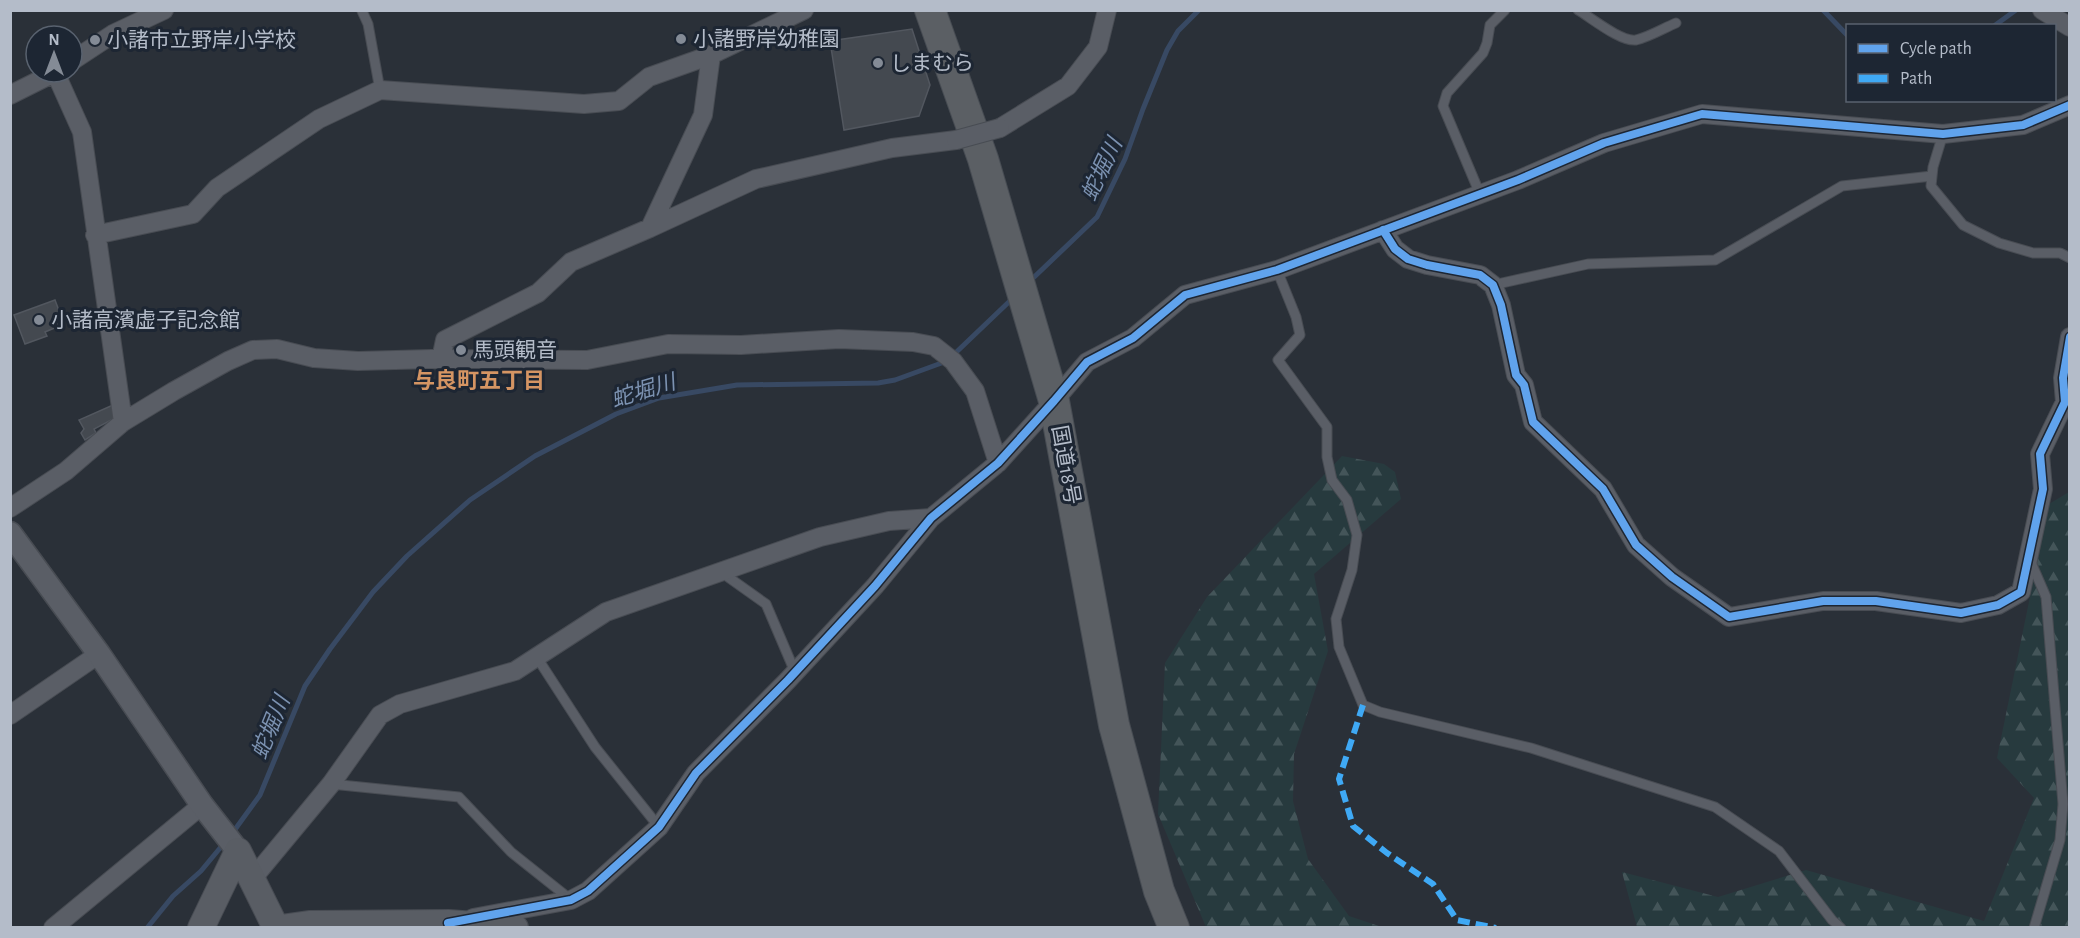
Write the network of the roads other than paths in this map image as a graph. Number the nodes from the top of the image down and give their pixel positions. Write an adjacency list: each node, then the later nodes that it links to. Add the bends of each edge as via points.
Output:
1 (164, 10): 11 (street, via 113,34)
2 (804, 10): 12 (street)
3 (930, 10): 29 (highway, 国道18号, via 983,159)
4 (1107, 10): 21 (street, bridge, via 1098,47 1068,86 1000,128 756,179)
5 (1505, 10): 20 (lane, via 1490,25 1483,53 1447,93 1443,106)
6 (1578, 10): 9 (lane, via 1620,38 1636,40)
7 (2042, 10): 10 (street)
8 (362, 11): 15 (lane)
9 (1676, 23)
10 (2070, 27)
11 (84, 53)
12 (711, 55): 15 (street, via 649,77 619,100 584,104); 21 (street, via 703,115)
13 (32, 84): 16 (street)
14 (60, 84): 23 (street, via 82,132)
15 (380, 90): 23 (street, via 319,119 216,188 193,214)
16 (10, 95)
17 (2070, 105): 18 (street, via 2023,125)
18 (1943, 134): 19 (lane); 20 (street, via 1702,114 1604,143)
19 (1932, 176): 24 (lane, via 1931,186 1963,225 2000,243 2033,253 2061,253); 26 (lane, via 1842,186 1715,260 1588,264)
20 (1480, 194): 22 (street)
21 (650, 228): 28 (street, via 571,262 538,292 445,340)
22 (1383, 230): 25 (street); 26 (street, via 1395,249 1408,259 1480,275)
23 (95, 235): 30 (street)
24 (2070, 258)
25 (1277, 270): 29 (street, via 1185,295 1133,338 1086,362); 54 (lane, via 1300,335 1278,360 1327,427 1332,480 1347,500 1357,535 1352,570 1336,620 1339,647 1363,705 1531,748 1715,807 1779,851)
26 (1493, 285): 35 (street, via 1516,375 1524,385 1533,422 1603,489 1636,545 1672,577 1729,617 1823,601 1876,601 1961,613 1998,604 2021,592)
27 (2070, 337): 35 (street, via 2063,378 2065,402 2040,454 2043,489)
28 (441, 359): 30 (street, via 358,361 314,358 277,349 252,350); 31 (street, via 587,360 668,344 741,345 839,339 913,342 934,346 953,361 975,392)
29 (1054, 401): 31 (street); 53 (highway, 国道18号, via 1114,725 1159,891)
30 (123, 422): 32 (street, via 66,471)
31 (998, 463): 33 (street)
32 (10, 508)
33 (931, 518): 36 (street, via 889,520 820,537); 39 (street)
34 (10, 533): 37 (street)
35 (2028, 556): 55 (lane, via 2046,597 2063,804 2060,840)
36 (721, 572): 38 (street, via 606,612); 39 (lane, via 766,604)
37 (99, 654): 40 (street); 42 (street)
38 (536, 656): 41 (street, via 515,671 400,704 380,715); 43 (lane, via 595,747)
39 (795, 672): 43 (street, via 696,773)
40 (10, 716)
41 (331, 784): 45 (street); 46 (lane, via 459,797 511,852)
42 (202, 805): 44 (street); 48 (street)
43 (659, 827): 46 (street, via 588,891)
44 (238, 851): 45 (main road); 49 (main road)
45 (252, 878): 50 (main road)
46 (571, 900): 47 (street)
47 (448, 923): 51 (main road); 52 (main road)
48 (53, 927)
49 (201, 927)
50 (276, 927)
51 (281, 927)
52 (515, 927)
53 (1174, 927)
54 (1841, 927)
55 (2034, 927)

